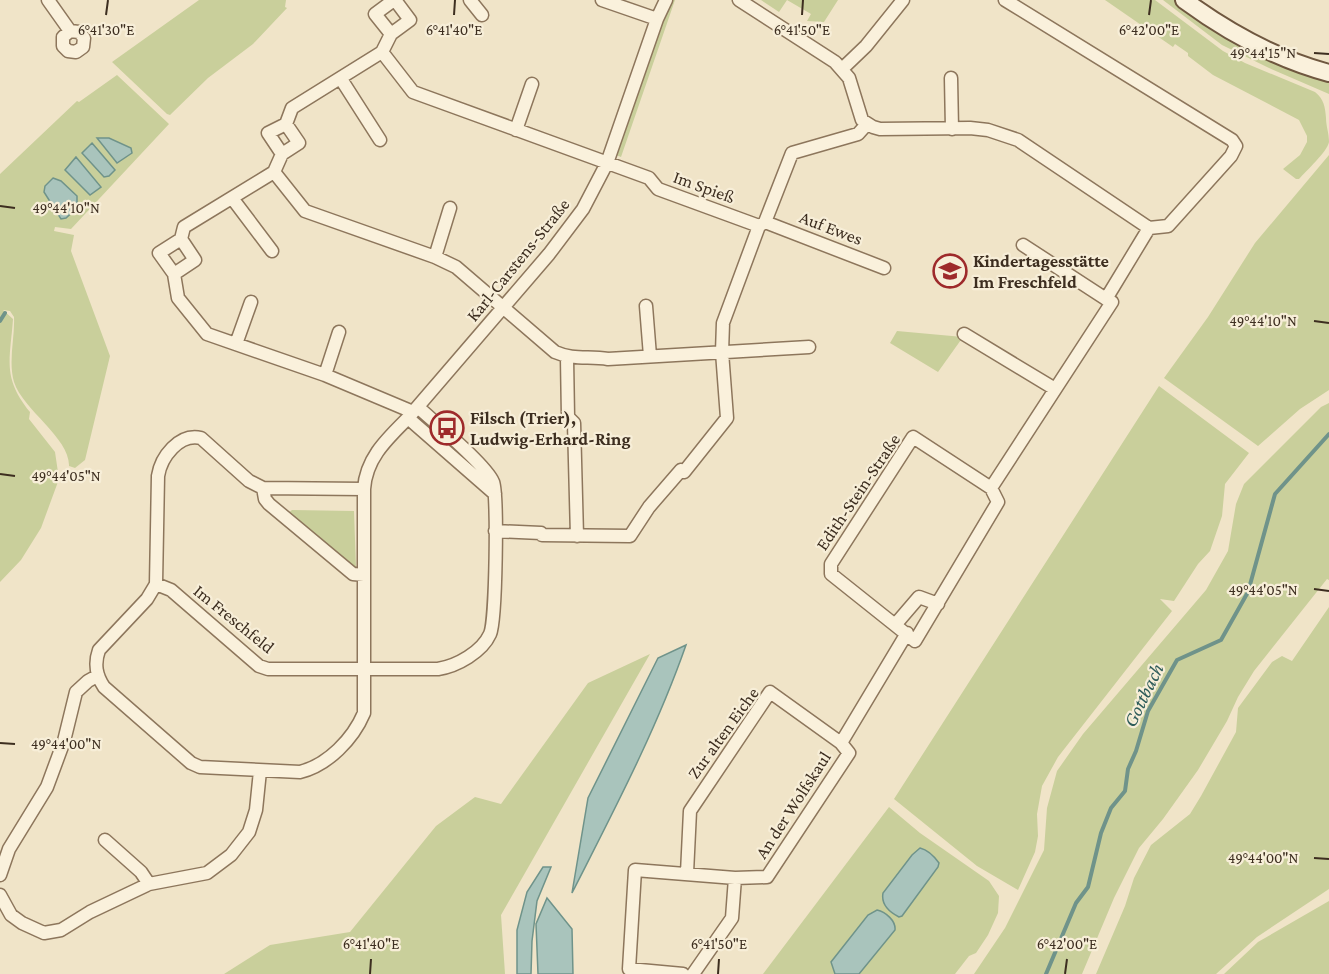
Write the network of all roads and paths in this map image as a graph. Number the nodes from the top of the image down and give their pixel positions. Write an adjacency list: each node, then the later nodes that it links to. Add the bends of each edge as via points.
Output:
1 (48, 0): 13 (street)
2 (394, 0): 14 (street, via 375,14); 14 (street, via 410,20)
3 (470, 0): 11 (street)
4 (602, 0): 12 (street)
5 (660, 0): 12 (street, Karl-Carstens-Straße)
6 (666, 0): 12 (street, Karl-Carstens-Straße)
7 (739, 0): 16 (street)
8 (903, 0): 16 (street)
9 (1005, 0): 32 (street, via 1236,146 1168,226)
10 (1184, 0): 17 (main road, via 1247,41)
11 (482, 15)
12 (658, 17): 27 (street, Karl-Carstens-Straße)
13 (70, 31)
14 (391, 34): 15 (street)
15 (382, 52): 19 (street); 24 (street, Im Spieß, via 413,92)
16 (843, 69): 22 (street, via 858,113)
17 (1329, 73)
18 (951, 78): 23 (street)
19 (341, 79): 21 (street, via 292,108); 25 (street)
20 (532, 84): 24 (street)
21 (286, 124): 26 (street, via 299,143); 26 (street, via 268,133)
22 (867, 124): 23 (street, via 880,129); 31 (street, via 858,134 792,153)
23 (952, 129): 32 (street, via 988,130 1018,140)
24 (516, 130): 27 (street, Im Spieß)
25 (380, 140)
26 (282, 154): 28 (street)
27 (607, 163): 31 (street, Im Spieß, via 649,178 658,189); 42 (street, Karl-Carstens-Straße, via 568,231)
28 (274, 172): 29 (street); 36 (street, via 305,211)
29 (232, 198): 33 (street, via 184,227); 35 (street)
30 (450, 208): 36 (street)
31 (762, 224): 37 (street, Auf Ewes); 47 (street, via 723,323)
32 (1149, 228): 39 (street)
33 (181, 239): 38 (street, via 195,260); 38 (street, via 159,253)
34 (1023, 244): 39 (street)
35 (272, 251)
36 (435, 257): 42 (street, via 456,267)
37 (884, 268)
38 (174, 274): 45 (street, via 178,298 198,325 207,334)
39 (1106, 299): 51 (street, via 1112,302)
40 (251, 302): 45 (street)
41 (646, 306): 48 (street)
42 (503, 308): 49 (street); 52 (street, Karl-Carstens-Straße)
43 (339, 332): 50 (street)
44 (964, 334): 51 (street)
45 (236, 344): 50 (street)
46 (809, 347): 47 (street)
47 (722, 352): 48 (street); 57 (street, via 727,418 720,427 649,507 630,536)
48 (650, 356): 49 (street)
49 (567, 358): 57 (street, via 568,417 574,423)
50 (325, 375): 52 (street)
51 (1054, 390): 54 (street)
52 (413, 413): 55 (street, Karl-Carstens-Straße, via 366,470); 56 (street, Im Freschfeld, via 483,468 493,483)
53 (263, 488): 55 (street); 58 (street, via 270,504 353,574); 59 (street, via 249,482 201,438 187,438 176,446 162,463 158,476)
54 (991, 488): 60 (street, via 998,502); 61 (street, Edith-Stein-Straße, via 913,437 831,564 831,573)
55 (364, 489): 58 (street, Karl-Carstens-Straße)
56 (495, 531): 57 (street); 63 (street, Im Freschfeld, via 494,616 489,636 480,648 445,668)
57 (577, 536)
58 (364, 575): 63 (street, Karl-Carstens-Straße)
59 (156, 584): 63 (street, Im Freschfeld, via 171,590 259,666); 64 (street, via 99,650)
60 (938, 604): 61 (street, via 919,597); 62 (street, via 915,640)
61 (895, 625): 62 (street)
62 (907, 633): 65 (street, An der Wolfskaul)
63 (366, 669): 66 (street, Karl-Carstens-Straße, via 364,713 351,737 310,770)
64 (97, 676): 66 (street, Karl-Carstens-Straße, via 107,691 191,763 213,769); 69 (street, via 76,692 47,787 9,849)
65 (841, 743): 68 (street, Zur alten Eiche, via 770,692 690,811); 70 (street, An der Wolfskaul, via 849,753 767,877)
66 (260, 771): 71 (street, via 249,832 231,855 207,873)
67 (105, 840): 71 (street)
68 (687, 873): 70 (street, An der Wolfskaul); 73 (street, An der Wolfskaul, via 635,870 628,969)
69 (0, 875)
70 (735, 878): 74 (street, via 732,918)
71 (149, 884): 72 (street, via 61,930 44,933 11,915)
72 (0, 895)
73 (683, 974)
74 (693, 974)

